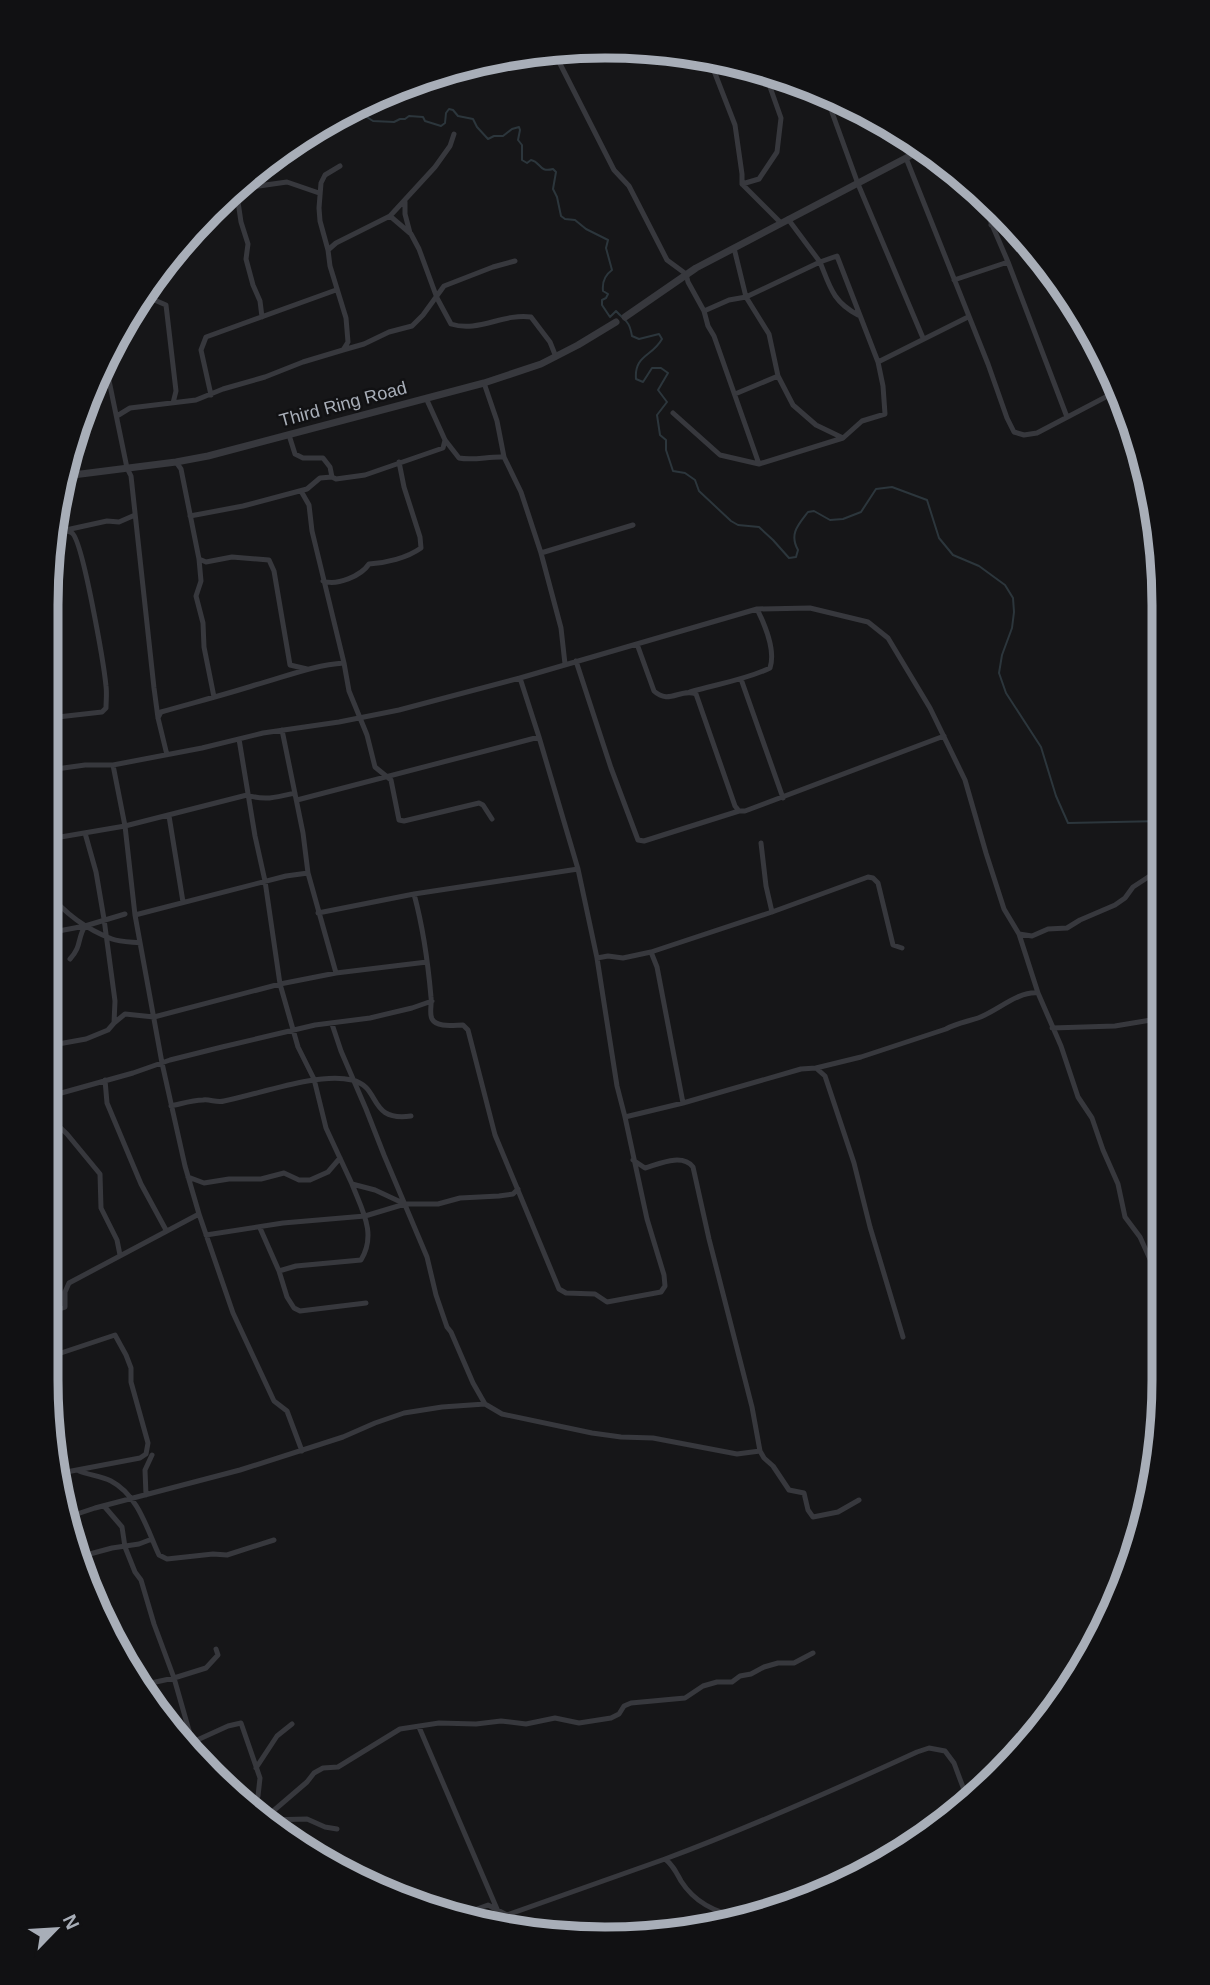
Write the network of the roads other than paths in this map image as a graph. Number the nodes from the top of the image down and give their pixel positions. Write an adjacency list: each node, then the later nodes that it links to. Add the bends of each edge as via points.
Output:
1 (558, 60): 26 (street, via 614,170 629,187 667,260)
2 (714, 68): 9 (street, via 735,125)
3 (769, 83): 9 (street, via 781,118 777,152 759,179)
4 (830, 106): 10 (street)
5 (454, 134): 13 (street, via 435,167)
6 (914, 154): 7 (street)
7 (906, 158): 10 (street); 27 (street)
8 (340, 166): 12 (street, via 325,175)
9 (742, 184): 17 (street)
10 (858, 184): 17 (street); 38 (street)
11 (253, 186): 12 (street, via 287,181)
12 (319, 193): 22 (street)
13 (408, 196): 16 (street); 20 (street, via 404,205)
14 (238, 200): 34 (street, via 248,244 246,259)
15 (986, 213): 19 (street)
16 (390, 216): 20 (street); 22 (street)
17 (785, 221): 21 (street); 24 (street)
18 (996, 223): 19 (street)
19 (991, 225): 25 (street)
20 (411, 234): 30 (street)
21 (734, 248): 26 (street); 29 (street)
22 (328, 250): 28 (street)
23 (515, 261): 30 (street, via 444,285)
24 (820, 262): 29 (street); 33 (street, via 832,292 843,307); 33 (street, via 837,256)
25 (1008, 262): 27 (street); 52 (street)
26 (686, 274): 32 (street); 35 (street)
27 (954, 280): 36 (street)
28 (337, 290): 34 (street); 39 (street)
29 (746, 297): 32 (street); 43 (street, via 769,334)
30 (437, 298): 39 (street, via 412,326); 40 (street, via 451,324 461,327 506,317 531,317)
31 (152, 299): 49 (street, via 166,305 176,391)
32 (704, 311): 45 (street)
33 (858, 315): 41 (street)
34 (262, 317): 46 (street, via 206,337 201,350)
35 (625, 317): 37 (street)
36 (968, 317): 38 (street); 52 (street, via 1014,432 1037,433)
37 (616, 322): 40 (street, Third Ring Road)
38 (923, 338): 41 (street)
39 (350, 346): 46 (street)
40 (556, 357): 44 (street, Third Ring Road)
41 (877, 362): 54 (street, via 885,414 862,421)
42 (109, 375): 51 (street)
43 (778, 376): 45 (street); 54 (street, via 793,405 816,425)
44 (484, 383): 48 (street, Third Ring Road); 56 (street)
45 (735, 394): 59 (street)
46 (211, 395): 49 (street)
47 (1110, 395): 52 (street)
48 (426, 398): 53 (street, Third Ring Road); 55 (street)
49 (173, 403): 51 (street, via 130,408)
50 (673, 412): 59 (street, via 720,455)
51 (117, 416): 60 (street)
52 (1067, 417)
53 (289, 435): 57 (street, Third Ring Road); 62 (street, via 295,454 323,458)
54 (843, 438): 59 (street)
55 (445, 440): 56 (street, via 459,458); 58 (street, via 439,451)
56 (505, 457): 69 (street)
57 (176, 462): 60 (street, Third Ring Road); 65 (street)
58 (399, 462): 62 (street, via 365,475); 71 (street, via 421,548 369,564 338,582)
59 (760, 464)
60 (127, 468): 61 (street, Third Ring Road); 64 (street)
61 (73, 475)
62 (332, 477): 63 (street, via 320,478)
63 (301, 491): 65 (street); 71 (street, via 309,505)
64 (135, 515): 68 (street); 83 (street)
65 (190, 516): 70 (street)
66 (633, 525): 69 (street)
67 (63, 530): 68 (street)
68 (66, 530): 82 (street, via 77,540 87,579 106,708)
69 (541, 553): 76 (street, via 561,628)
70 (200, 559): 77 (street, via 269,560 290,665); 81 (street, via 196,596)
71 (323, 581): 75 (street)
72 (757, 609): 73 (street); 79 (street, via 773,660 770,668); 86 (street, via 810,608 868,622 888,638)
73 (637, 644): 74 (street); 80 (street, via 659,696)
74 (576, 662): 76 (street); 96 (street, via 638,840)
75 (344, 663): 77 (street); 84 (street)
76 (565, 664): 78 (street)
77 (307, 669): 81 (street)
78 (520, 678): 84 (street); 87 (street)
79 (741, 679): 80 (street); 95 (street)
80 (690, 692): 96 (street, via 696,694)
81 (214, 697): 83 (street, via 161,712)
82 (58, 717)
83 (158, 718): 89 (street)
84 (360, 718): 85 (street); 92 (street, via 375,766)
85 (282, 730): 88 (street); 94 (street)
86 (944, 736): 95 (street); 117 (street, via 965,780 1004,909)
87 (540, 737): 92 (street); 103 (street)
88 (239, 739): 89 (street); 93 (street)
89 (167, 755): 90 (street)
90 (113, 765): 91 (street); 99 (street)
91 (58, 768)
92 (386, 776): 94 (street); 98 (street, via 391,780 399,820 479,803)
93 (247, 795): 94 (street, via 258,799); 97 (street); 106 (street)
94 (296, 796): 104 (street)
95 (783, 798): 96 (street)
96 (739, 811)
97 (169, 816): 99 (street); 108 (street)
98 (492, 819)
99 (125, 826): 100 (street); 113 (street)
100 (85, 833): 101 (street); 114 (street)
101 (58, 837)
102 (761, 843): 110 (street)
103 (578, 869): 107 (street); 122 (street)
104 (308, 873): 106 (street); 111 (street)
105 (1152, 875): 117 (street, via 1115,905 1068,928 1032,936)
106 (265, 881): 108 (street); 126 (street)
107 (414, 894): 111 (street); 124 (street)
108 (183, 902): 113 (street)
109 (58, 903): 115 (street)
110 (772, 912): 120 (street, via 873,878 893,945); 121 (street)
111 (318, 913): 125 (street)
112 (125, 914): 114 (street)
113 (135, 915): 119 (street)
114 (103, 919): 115 (street); 118 (street)
115 (85, 926): 116 (street); 118 (street); 123 (street)
116 (58, 931)
117 (1019, 934): 127 (street)
118 (106, 935): 119 (street); 129 (street)
119 (140, 943): 131 (street)
120 (902, 948)
121 (651, 952): 122 (street); 144 (street)
122 (597, 958): 147 (street)
123 (70, 959)
124 (426, 962): 125 (street); 128 (street)
125 (336, 973): 126 (street)
126 (280, 984): 131 (street); 136 (street)
127 (1038, 993): 135 (street); 139 (street, via 1024,994 976,1019)
128 (432, 1000): 134 (street); 153 (street, via 433,1022 463,1025 468,1030 495,1135)
129 (114, 1010): 130 (street); 133 (street)
130 (125, 1014): 131 (street); 133 (street)
131 (154, 1017): 138 (street)
132 (1152, 1020): 135 (street)
133 (114, 1023): 137 (street, via 86,1040)
134 (332, 1024): 136 (street); 142 (street)
135 (1052, 1028): 161 (street, via 1118,1184 1125,1217)
136 (293, 1031): 138 (street); 140 (street)
137 (58, 1045)
138 (162, 1063): 141 (street); 145 (street)
139 (816, 1068): 144 (street); 165 (street, via 825,1076 854,1163)
140 (314, 1079): 142 (street); 145 (street, via 220,1102); 149 (street, via 326,1128)
141 (105, 1080): 143 (street); 158 (street, via 107,1103)
142 (353, 1080): 146 (street, via 364,1084 384,1113); 154 (street)
143 (58, 1094)
144 (683, 1103): 147 (street)
145 (171, 1106): 151 (street)
146 (411, 1116)
147 (625, 1117): 150 (street)
148 (58, 1125): 160 (street, via 100,1174 101,1208)
149 (340, 1158): 151 (street, via 328,1172 310,1180 284,1174 204,1183); 152 (street)
150 (633, 1160): 153 (street, via 664,1275 661,1292 607,1302 595,1294 559,1289); 169 (street, via 645,1168 681,1160 693,1167)
151 (188, 1177): 155 (street)
152 (352, 1184): 154 (street); 156 (street)
153 (518, 1189): 154 (street, via 499,1196)
154 (405, 1204): 156 (street); 167 (street, via 427,1257 447,1327)
155 (199, 1214): 158 (street); 159 (street)
156 (365, 1216): 157 (street); 162 (street, via 368,1250 361,1260)
157 (260, 1228): 159 (street); 162 (street)
158 (166, 1230): 160 (street)
159 (206, 1235): 168 (street, via 233,1313 274,1401 287,1411)
160 (120, 1255): 164 (street, via 69,1283 65,1307)
161 (1152, 1264)
162 (279, 1271): 163 (street, via 287,1297 300,1311)
163 (366, 1303)
164 (58, 1309)
165 (903, 1337)
166 (58, 1354): 171 (street, via 115,1335 131,1368 148,1443 146,1454 130,1461)
167 (485, 1405): 168 (street, via 404,1413); 169 (street, via 502,1414 593,1433 653,1438 737,1454)
168 (302, 1451): 173 (street)
169 (760, 1451): 175 (street, via 789,1490 804,1493 813,1517 838,1512)
170 (152, 1455): 173 (street, via 145,1470)
171 (79, 1471): 172 (street); 174 (street, via 111,1481)
172 (66, 1473)
173 (146, 1494): 174 (street)
174 (130, 1499): 176 (street); 178 (street)
175 (859, 1500)
176 (104, 1506): 177 (street); 180 (street, via 122,1527)
177 (74, 1515)
178 (152, 1539): 179 (street, via 159,1555 167,1559 227,1555); 180 (street)
179 (274, 1540)
180 (125, 1547): 181 (street); 184 (street)
181 (87, 1555)
182 (216, 1649): 184 (street, via 218,1655 206,1668)
183 (813, 1653): 187 (street, via 732,1682 703,1686 685,1698 631,1703 619,1714 597,1721 555,1718 526,1724 501,1721)
184 (174, 1678): 185 (street); 188 (street)
185 (150, 1683)
186 (292, 1724): 189 (street, via 277,1736)
187 (419, 1727): 192 (street, via 400,1729 338,1767 314,1773); 197 (street)
188 (195, 1741): 189 (street, via 241,1723)
189 (256, 1768): 191 (street, via 260,1778)
190 (965, 1792): 195 (street, via 945,1751 929,1748)
191 (255, 1800)
192 (272, 1814)
193 (279, 1819): 194 (street, via 307,1819)
194 (337, 1829)
195 (665, 1859): 197 (street, via 507,1915); 198 (street, via 695,1899)
196 (475, 1912): 197 (street, via 488,1905)
197 (499, 1912): 199 (street)
198 (725, 1914)
199 (501, 1918)

